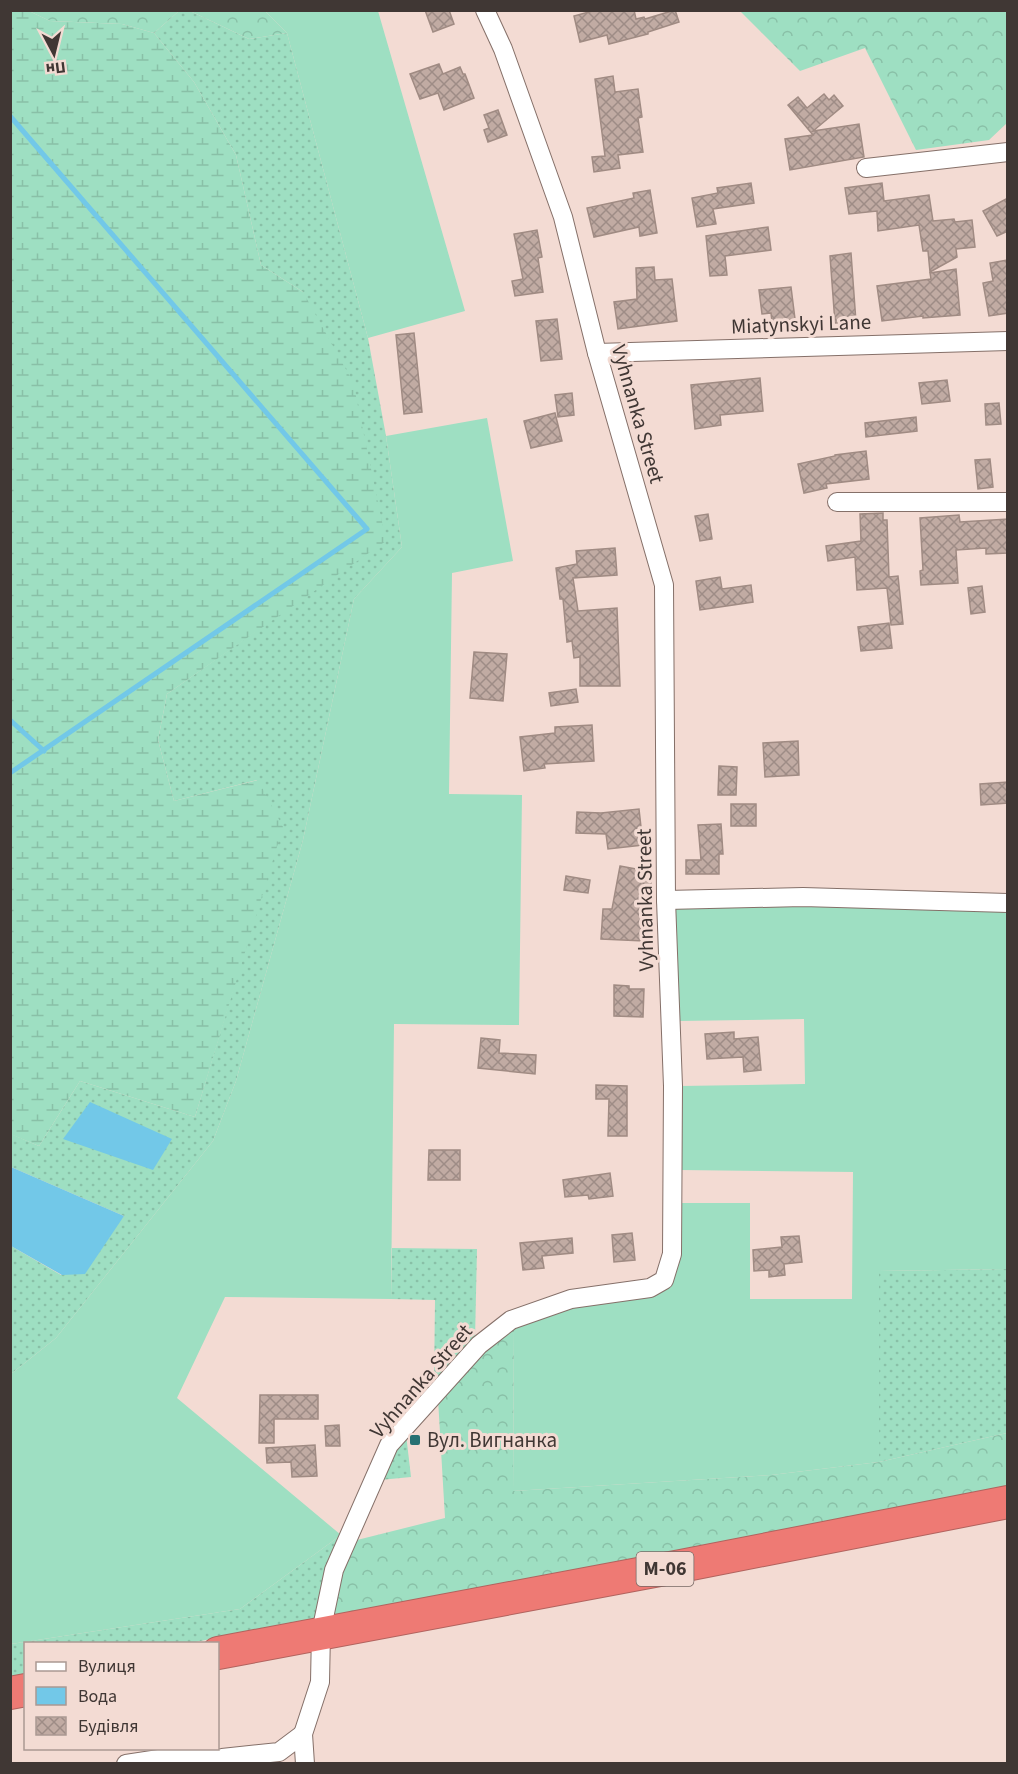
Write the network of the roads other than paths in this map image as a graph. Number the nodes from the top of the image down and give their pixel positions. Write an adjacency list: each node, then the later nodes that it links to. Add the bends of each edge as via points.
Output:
1 (485, 10): 5 (street, Vyhnanka Street, via 503,49 563,217)
2 (1008, 152): 3 (street)
3 (866, 168)
4 (1008, 341): 5 (street, Miatynskyi Lane)
5 (597, 353): 8 (street, Vyhnanka Street, via 664,585)
6 (837, 502): 7 (street)
7 (1008, 502)
8 (666, 900): 9 (street, via 803,897); 11 (street, Vyhnanka Street, via 673,1097 672,1254 664,1280 650,1288 571,1299 511,1320 479,1345 389,1445 334,1570)
9 (1008, 903)
10 (1008, 1502): 11 (highway, М-06)
11 (321, 1632): 12 (highway, М-06); 13 (street, Vyhnanka Street, via 320,1682)
12 (219, 1653)
13 (303, 1734): 14 (street, via 279,1752); 15 (street)
14 (126, 1764)
15 (305, 1764)

